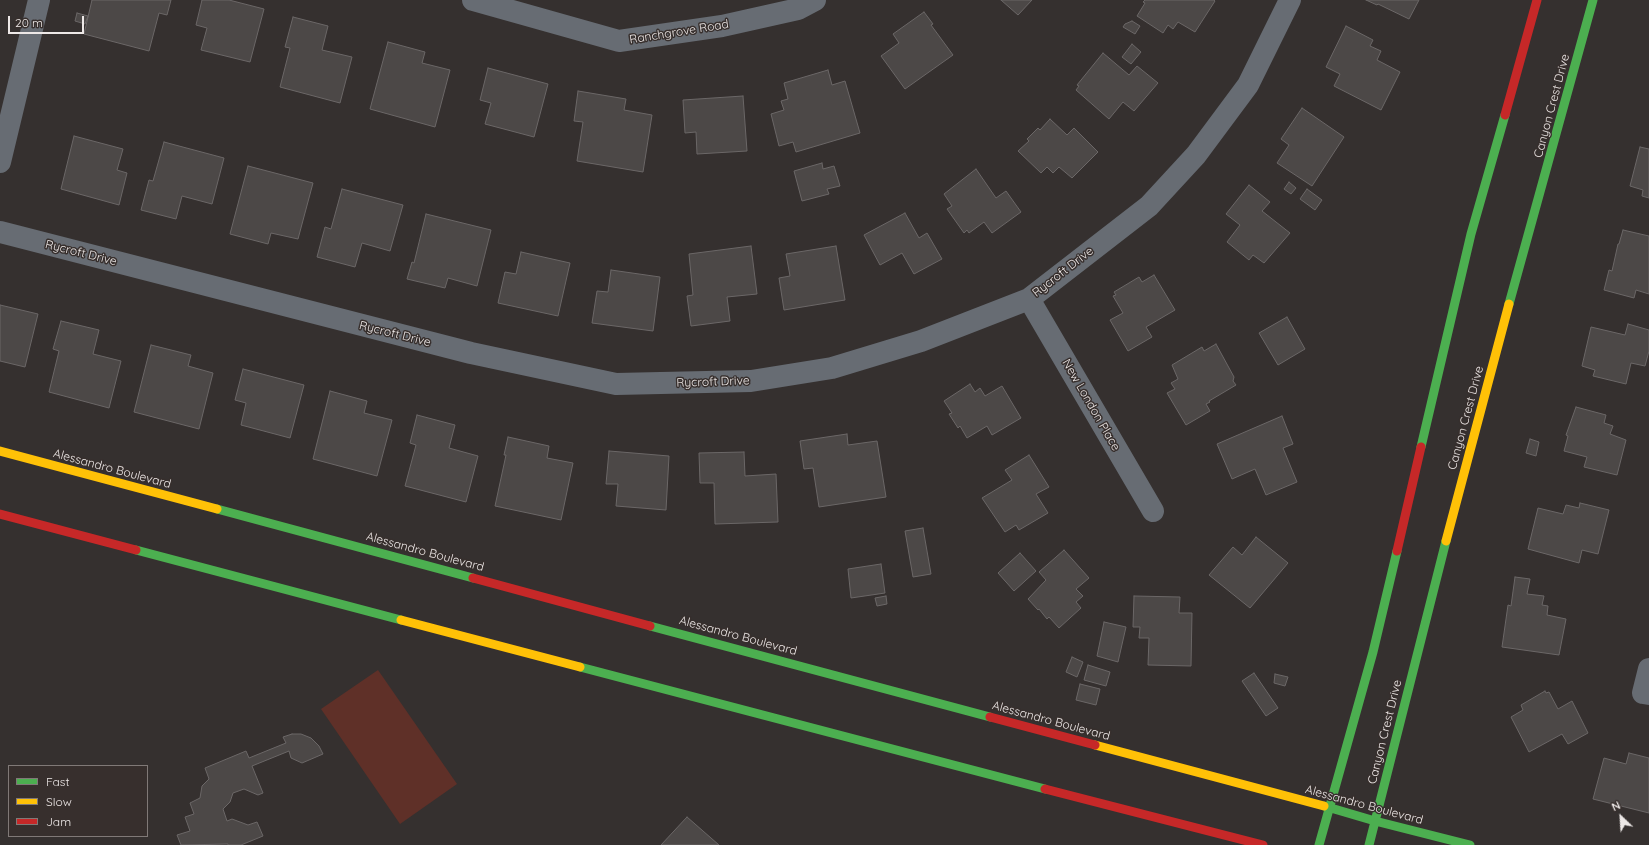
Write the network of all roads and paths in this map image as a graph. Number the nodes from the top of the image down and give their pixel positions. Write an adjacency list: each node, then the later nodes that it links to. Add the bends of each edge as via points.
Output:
1 (39, 0): 7 (street)
2 (473, 0): 3 (street, Ranchgrove Road, via 619,41 722,26 798,9)
3 (815, 0)
4 (1290, 0): 9 (street, Rycroft Drive, via 1248,85 1196,155 1149,206)
5 (1537, 0): 15 (main road, via 1471,234 1373,652)
6 (1593, 0): 16 (main road, Canyon Crest Drive, via 1459,488)
7 (0, 162)
8 (0, 232): 9 (street, Rycroft Drive, via 471,353 616,384 751,381 832,368 921,341)
9 (1029, 299): 11 (street, New London Place)
10 (0, 451): 15 (main road, Alessandro Boulevard)
11 (1153, 511)
12 (0, 514): 17 (main road)
13 (1649, 669): 14 (street)
14 (1646, 693)
15 (1330, 807): 16 (main road, Alessandro Boulevard); 18 (main road)
16 (1375, 821): 19 (main road, Canyon Crest Drive); 20 (main road, Alessandro Boulevard)
17 (1263, 845)
18 (1319, 845)
19 (1369, 845)
20 (1470, 845)

